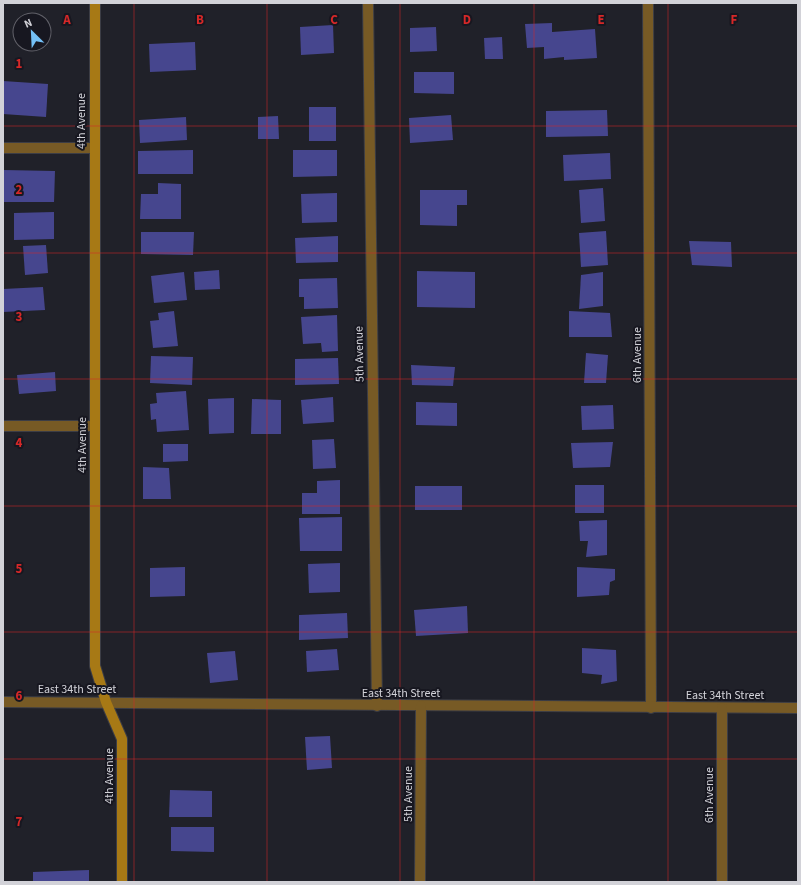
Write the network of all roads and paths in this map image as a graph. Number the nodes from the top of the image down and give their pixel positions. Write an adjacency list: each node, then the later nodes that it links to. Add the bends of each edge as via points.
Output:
1 (95, 3): 5 (main road, 4th Avenue)
2 (368, 3): 10 (street, 5th Avenue)
3 (648, 3): 12 (street, 6th Avenue)
4 (3, 148): 5 (street)
5 (94, 148): 7 (main road, 4th Avenue)
6 (3, 426): 7 (street)
7 (94, 426): 9 (main road, 4th Avenue, via 95,666)
8 (3, 702): 9 (street, East 34th Street)
9 (106, 702): 10 (street, East 34th Street); 15 (main road, 4th Avenue, via 122,739)
10 (377, 706): 11 (street, East 34th Street)
11 (421, 706): 12 (street, East 34th Street); 16 (street, 5th Avenue)
12 (651, 708): 13 (street, East 34th Street)
13 (722, 708): 14 (street, East 34th Street); 17 (street, 6th Avenue)
14 (798, 708)
15 (122, 882)
16 (420, 882)
17 (722, 882)

